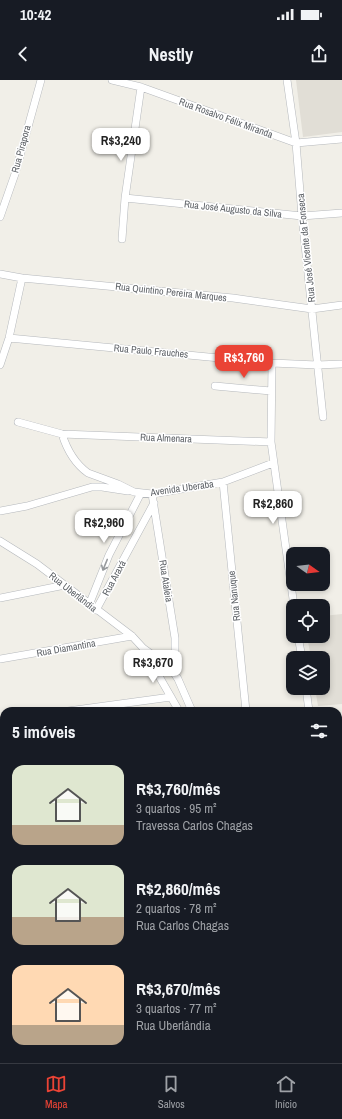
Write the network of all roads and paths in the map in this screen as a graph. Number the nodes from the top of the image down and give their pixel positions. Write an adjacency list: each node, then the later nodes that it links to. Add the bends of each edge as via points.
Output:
1 (41, 80): 10 (street, Rua Pirapora, via 15,174)
2 (112, 80): 4 (street, Rua Rosalvo Félix Miranda)
3 (287, 80): 6 (street, Rua José Vicente da Fonseca)
4 (141, 87): 6 (street, Rua Rosalvo Félix Miranda); 7 (street)
5 (342, 140): 6 (street, Rua Rosalvo Félix Miranda)
6 (296, 144): 9 (street, Rua José Vicente da Fonseca)
7 (125, 198): 9 (street, Rua José Augusto da Silva); 11 (street)
8 (342, 213): 9 (street, Rua José Augusto da Silva)
9 (302, 216): 15 (street, Rua José Vicente da Fonseca)
10 (0, 217)
11 (122, 238)
12 (0, 274): 13 (street, Rua Quintino Pereira Marques)
13 (22, 278): 15 (street, Rua Quintino Pereira Marques, via 233,298); 16 (street)
14 (342, 306): 15 (street, Rua Quintino Pereira Marques)
15 (312, 309): 18 (street, Rua José Vicente da Fonseca)
16 (9, 338): 17 (street, Rua Paulo Frauches); 20 (street)
17 (272, 362): 18 (street, Rua Paulo Frauches); 22 (street)
18 (318, 364): 19 (street, Rua Paulo Frauches); 23 (street, Rua José Vicente da Fonseca)
19 (342, 364)
20 (0, 365)
21 (215, 386): 22 (street)
22 (272, 391): 26 (street)
23 (323, 417)
24 (18, 422): 25 (street)
25 (62, 434): 26 (street, Rua Almenara); 29 (street, Avenida Uberaba, via 67,449 84,470)
26 (271, 442): 27 (street)
27 (273, 463): 28 (street, Avenida Uberaba); 36 (street)
28 (223, 482): 30 (street, Avenida Uberaba); 48 (street, Rua Nanuque)
29 (138, 493): 30 (street, Avenida Uberaba); 32 (street, via 92,487); 37 (street, Rua Araxá, one-way to 37)
30 (152, 494): 31 (street, Rua Ataleia)
31 (154, 503): 38 (street, Rua Araxá); 42 (street, Rua Ataleia, via 175,638)
32 (0, 511)
33 (0, 540): 34 (street, Rua Uberlândia)
34 (65, 584): 35 (street); 37 (street, Rua Uberlândia)
35 (0, 598)
36 (293, 599)
37 (89, 605): 38 (street, Rua Uberlândia)
38 (96, 610): 39 (street, Rua Uberlândia)
39 (132, 636): 40 (street, Rua Uberlândia); 41 (street, Rua Diamantina)
40 (143, 648): 42 (street, Rua Uberlândia); 44 (street, Rua Uberlândia)
41 (0, 659)
42 (171, 668): 47 (street, Rua Uberlândia)
43 (307, 695): 49 (street)
44 (171, 697): 45 (street); 46 (street, Rua Uberlândia)
45 (97, 707)
46 (177, 707)
47 (190, 707)
48 (246, 707)
49 (308, 707)

